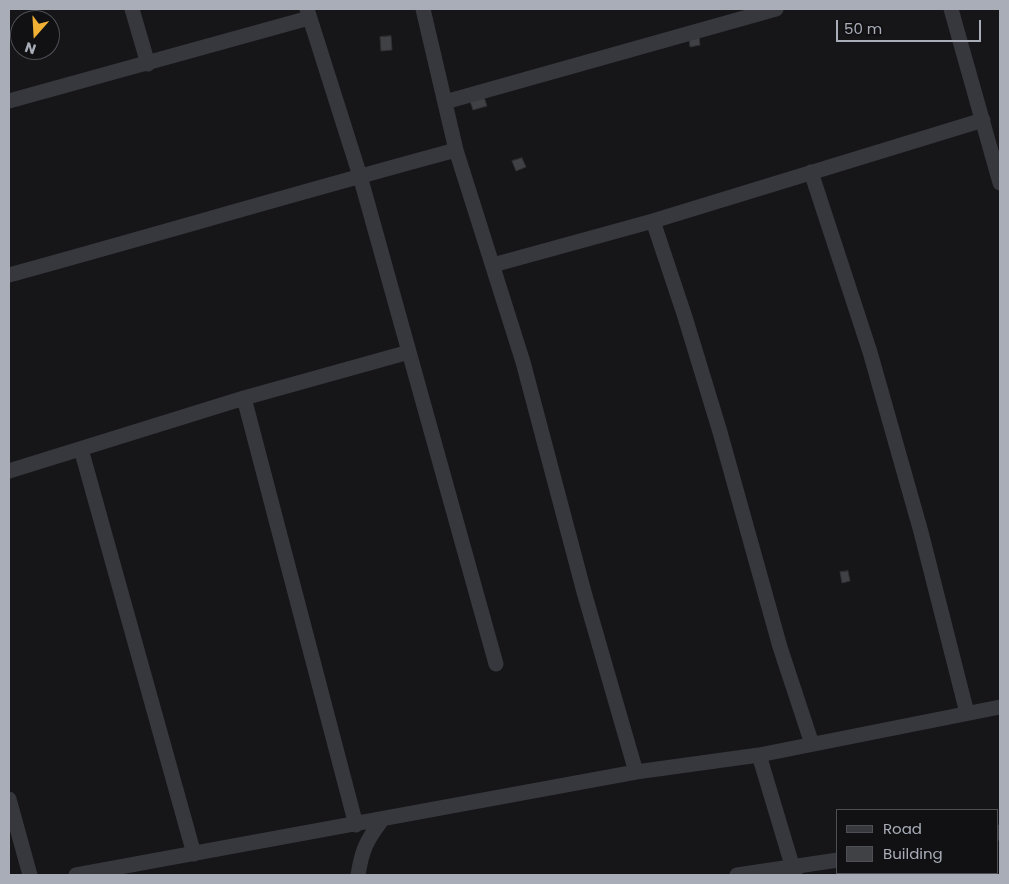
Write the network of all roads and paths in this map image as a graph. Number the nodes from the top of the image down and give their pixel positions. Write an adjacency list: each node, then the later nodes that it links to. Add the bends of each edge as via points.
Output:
1 (132, 9): 6 (street)
2 (423, 9): 8 (street)
3 (776, 9): 8 (street)
4 (951, 9): 9 (street)
5 (308, 13): 6 (street); 12 (street)
6 (148, 64): 7 (street)
7 (9, 101)
8 (445, 102): 10 (street)
9 (983, 120): 11 (street); 13 (street)
10 (456, 150): 12 (street); 15 (street)
11 (811, 172): 14 (street); 23 (street, via 870,352 921,532)
12 (360, 176): 16 (street); 17 (street)
13 (1000, 182)
14 (653, 221): 15 (street); 24 (street, via 720,432 780,648)
15 (492, 264): 26 (street, via 523,362)
16 (9, 275)
17 (409, 352): 18 (street); 21 (street)
18 (244, 398): 19 (street); 29 (street)
19 (81, 449): 20 (street); 30 (street)
20 (9, 472)
21 (496, 664)
22 (1000, 707): 23 (street)
23 (967, 713): 24 (street)
24 (812, 744): 25 (street)
25 (760, 755): 26 (street); 32 (street)
26 (636, 772): 28 (street)
27 (9, 799): 33 (street)
28 (382, 820): 29 (street); 35 (street, via 367,841)
29 (356, 825): 30 (street)
30 (194, 854): 34 (street)
31 (836, 860): 32 (street)
32 (794, 871): 36 (street)
33 (30, 875)
34 (76, 875)
35 (358, 875)
36 (736, 875)

